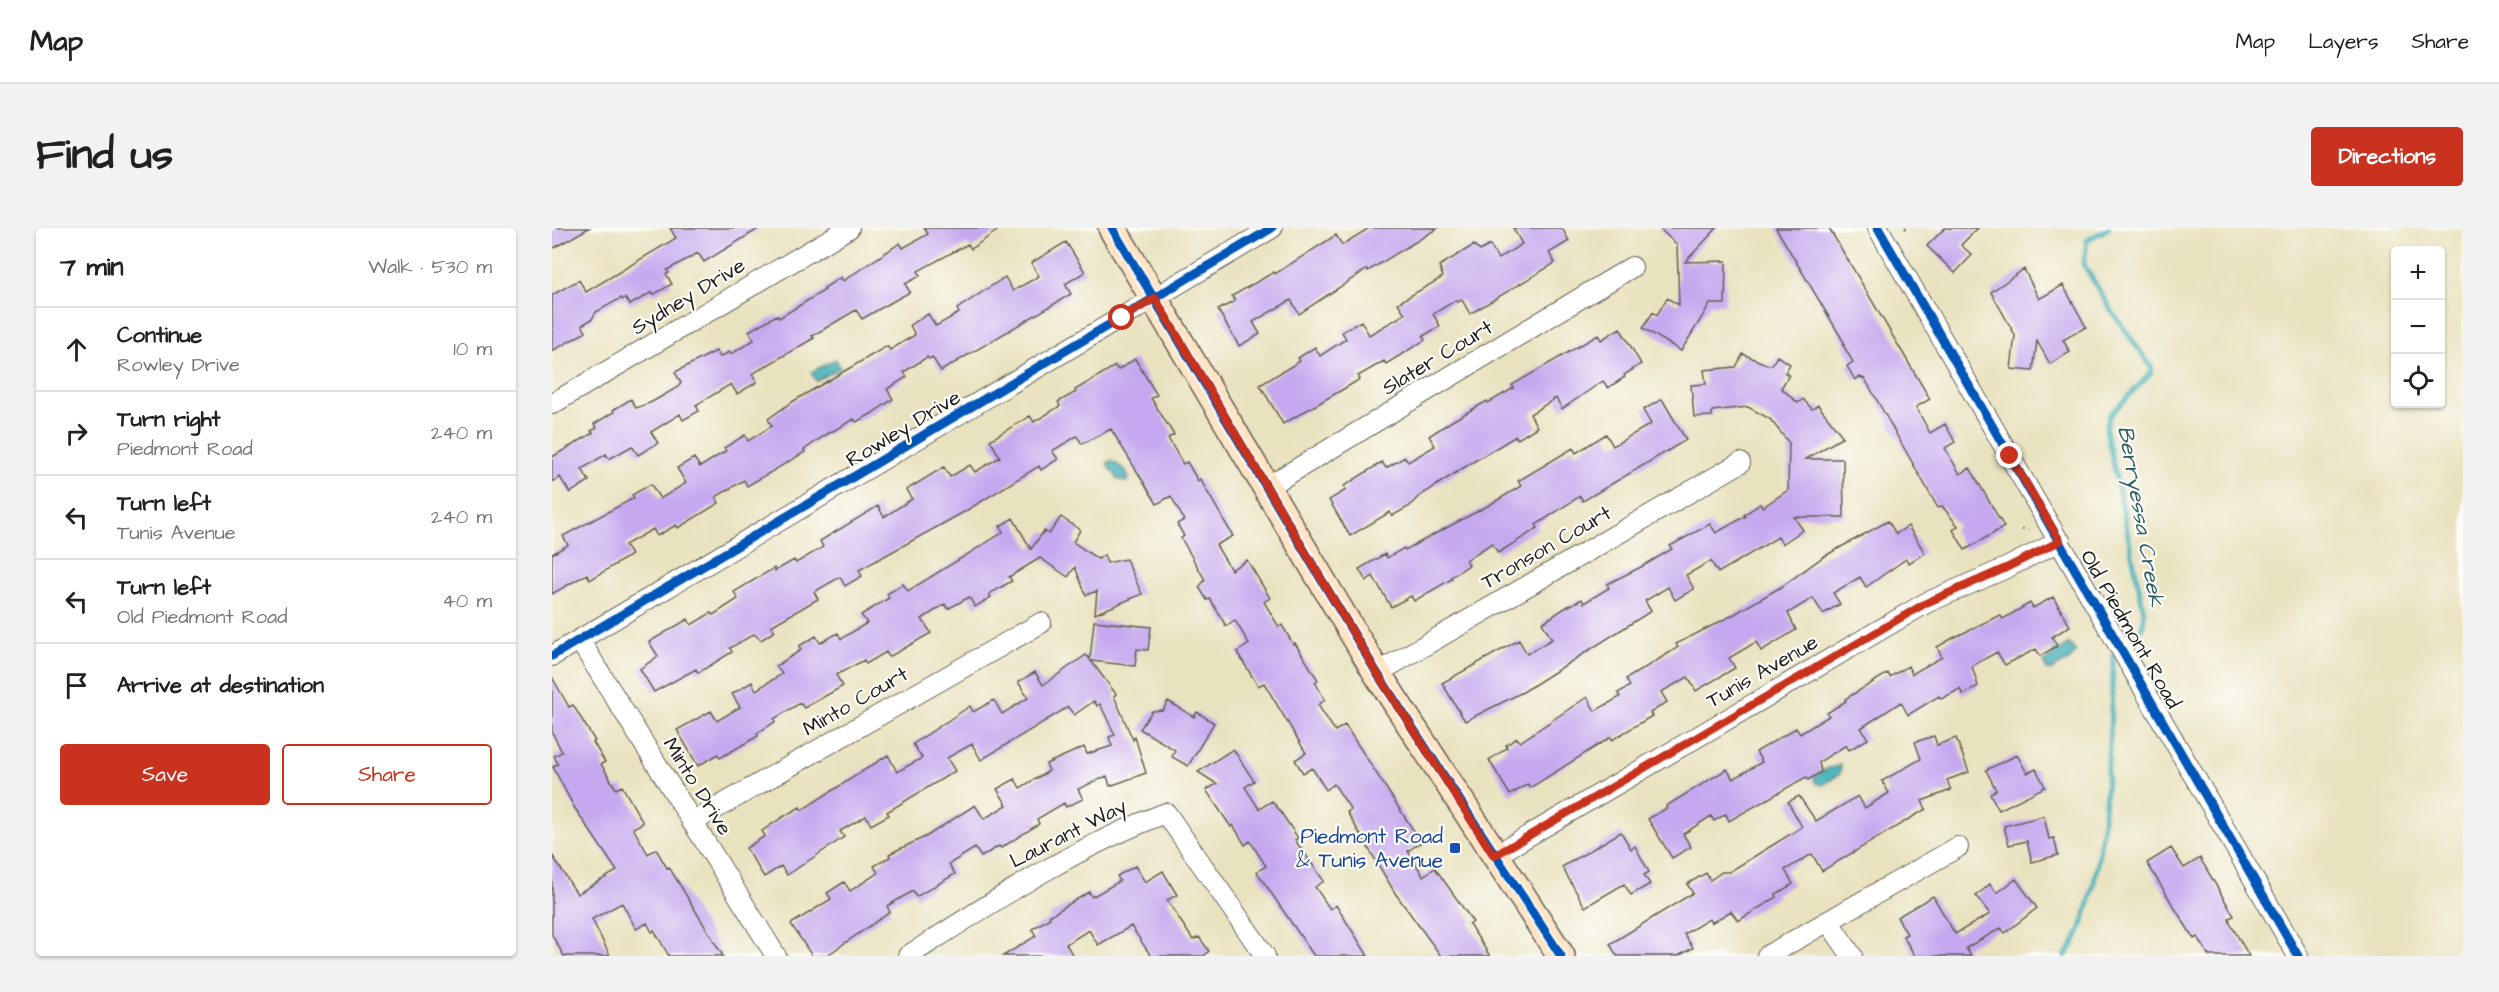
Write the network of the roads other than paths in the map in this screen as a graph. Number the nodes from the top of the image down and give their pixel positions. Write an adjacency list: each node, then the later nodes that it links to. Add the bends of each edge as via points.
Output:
1 (849, 228): 7 (street, Sydney Drive)
2 (1112, 228): 6 (main road)
3 (1272, 228): 6 (street, Rowley Drive)
4 (1878, 228): 10 (street, Old Piedmont Road)
5 (1632, 267): 9 (street, Slater Court)
6 (1155, 298): 9 (main road); 12 (street, Rowley Drive)
7 (552, 404)
8 (1740, 463): 14 (street, Tronson Court)
9 (1267, 487): 14 (main road)
10 (2060, 541): 17 (street, Tunis Avenue, via 1926,603); 25 (street, Old Piedmont Road)
11 (1041, 622): 15 (street, Minto Court)
12 (580, 641): 13 (street, Rowley Drive); 15 (street, Minto Drive)
13 (552, 656)
14 (1377, 673): 17 (main road)
15 (692, 822): 19 (street, Minto Drive)
16 (1958, 847): 18 (street)
17 (1494, 856): 22 (main road)
18 (1828, 921): 23 (street); 24 (street)
19 (776, 956)
20 (908, 956): 21 (street, Laurant Way, via 1030,878 1113,833 1166,813)
21 (1265, 956)
22 (1561, 956)
23 (1767, 956)
24 (1852, 956)
25 (2298, 956)

